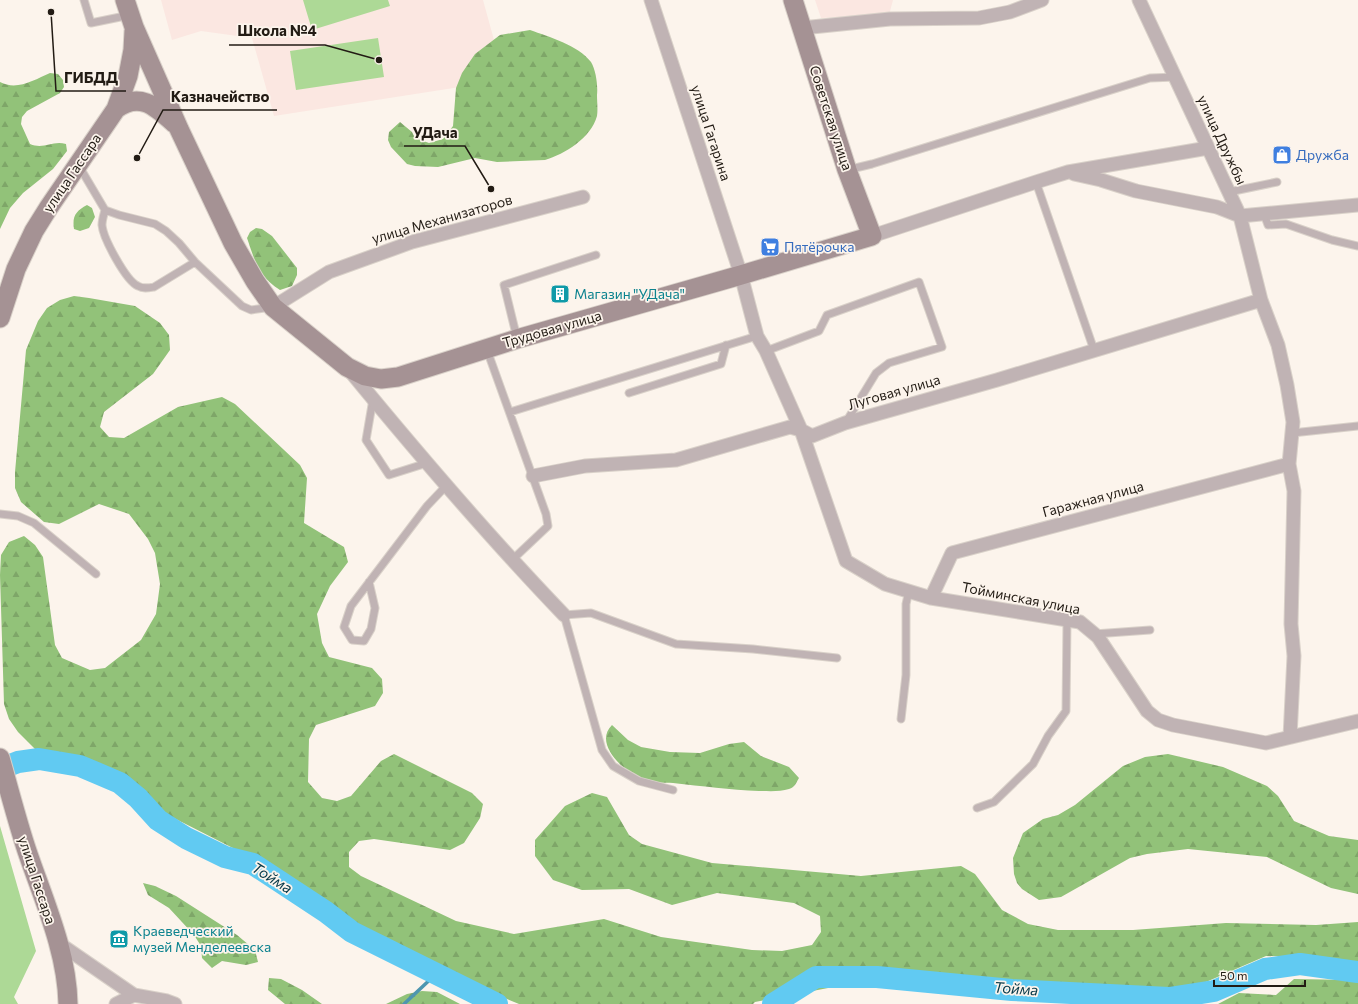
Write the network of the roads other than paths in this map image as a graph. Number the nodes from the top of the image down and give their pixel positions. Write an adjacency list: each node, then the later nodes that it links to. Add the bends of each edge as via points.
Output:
1 (84, 0): 6 (lane, via 91,23)
2 (651, 0): 27 (street, улица Гагарина)
3 (793, 0): 7 (street, Советская улица)
4 (1042, 0): 7 (street, via 1010,12 979,18 890,19)
5 (1139, 0): 8 (street, улица Дружбы)
6 (130, 14): 9 (street, улица Гассара, via 133,50 128,76); 10 (street, Трудовая улица)
7 (802, 28): 13 (street, Советская улица)
8 (1176, 77): 11 (street, улица Дружбы); 13 (lane, via 1150,78)
9 (116, 109): 10 (street, via 133,100 143,101 154,106); 12 (street, улица Гассара)
10 (179, 129): 29 (street, Трудовая улица, via 233,244)
11 (1208, 148): 14 (street); 17 (street, улица Дружбы)
12 (78, 164): 20 (lane); 30 (street, улица Гассара, via 25,248)
13 (847, 170): 23 (street, Советская улица)
14 (1068, 172): 15 (street); 22 (street, via 1136,191 1217,207)
15 (1036, 182): 23 (street); 35 (lane)
16 (1277, 182): 17 (lane)
17 (1229, 192): 22 (street, улица Дружбы)
18 (583, 197): 29 (street, улица Механизаторов, via 412,242 329,272)
19 (1358, 205): 21 (street)
20 (105, 210): 26 (lane, via 155,224 179,243); 26 (lane, via 102,225 106,242 134,284 142,288 154,287)
21 (1264, 214): 22 (street); 24 (lane, via 1268,225 1286,224)
22 (1240, 216): 28 (street, улица Дружбы)
23 (872, 236): 27 (street, Трудовая улица)
24 (1358, 246)
25 (596, 255): 32 (lane, via 504,285)
26 (195, 262): 29 (lane, via 242,306 251,310)
27 (741, 275): 31 (street, улица Гагарина); 32 (street, Трудовая улица)
28 (1261, 300): 35 (street, Луговая улица); 44 (street, улица Дружбы, via 1278,345 1293,422)
29 (273, 307): 37 (street, Трудовая улица)
30 (0, 318)
31 (756, 336): 33 (lane); 36 (street, улица Гагарина)
32 (517, 339): 34 (street, Трудовая улица)
33 (726, 345): 38 (lane, via 720,364); 40 (lane)
34 (487, 349): 37 (street, Трудовая улица, via 381,379 365,376); 40 (lane)
35 (1094, 350): 41 (street, Луговая улица)
36 (766, 351): 41 (lane, via 819,331 827,315 919,282 942,348 889,364 876,373); 43 (street, Тойминская улица)
37 (347, 368): 39 (street)
38 (629, 393)
39 (373, 398): 45 (street); 45 (lane, via 366,440 389,475)
40 (510, 412): 47 (lane)
41 (845, 423): 43 (street, Луговая улица, via 812,436)
42 (1358, 426): 44 (lane)
43 (801, 430): 47 (street, Луговая улица, via 790,427 676,460 585,466); 53 (street, Тойминская улица, via 846,561 885,584)
44 (1292, 433): 46 (street, улица Дружбы)
45 (427, 463): 48 (street)
46 (1289, 464): 54 (street, Гаражная улица, via 952,552); 62 (street, улица Дружбы, via 1294,491 1291,624 1294,656)
47 (532, 476): 50 (lane, via 548,526)
48 (446, 486): 50 (street); 52 (lane, via 427,506)
49 (0, 514): 51 (lane, via 18,516 34,523)
50 (512, 560): 55 (street)
51 (96, 574)
52 (369, 582): 52 (lane, via 351,606 344,627 352,640 364,641 371,629 375,608)
53 (909, 591): 54 (street, Тойминская улица); 60 (lane, via 906,604 906,675)
54 (931, 598): 56 (street, Тойминская улица)
55 (564, 615): 59 (lane, via 591,613 676,644); 64 (lane, via 602,750 613,766 639,781)
56 (1066, 620): 58 (street, Тойминская улица, via 1080,622); 65 (lane, via 1066,711 1048,736 1033,764 994,802)
57 (1150, 630): 58 (lane)
58 (1094, 634): 62 (street, Тойминская улица, via 1147,710 1158,720 1172,725 1266,742)
59 (837, 658)
60 (901, 719)
61 (1358, 721): 62 (street, Тойминская улица)
62 (1290, 737)
63 (0, 758): 66 (street, улица Гассара, via 25,845)
64 (673, 790)
65 (977, 808)
66 (58, 942): 67 (street); 68 (street, улица Гассара, via 64,966)
67 (134, 995): 69 (street); 70 (street)
68 (68, 1004)
69 (116, 1004)
70 (175, 1004)

